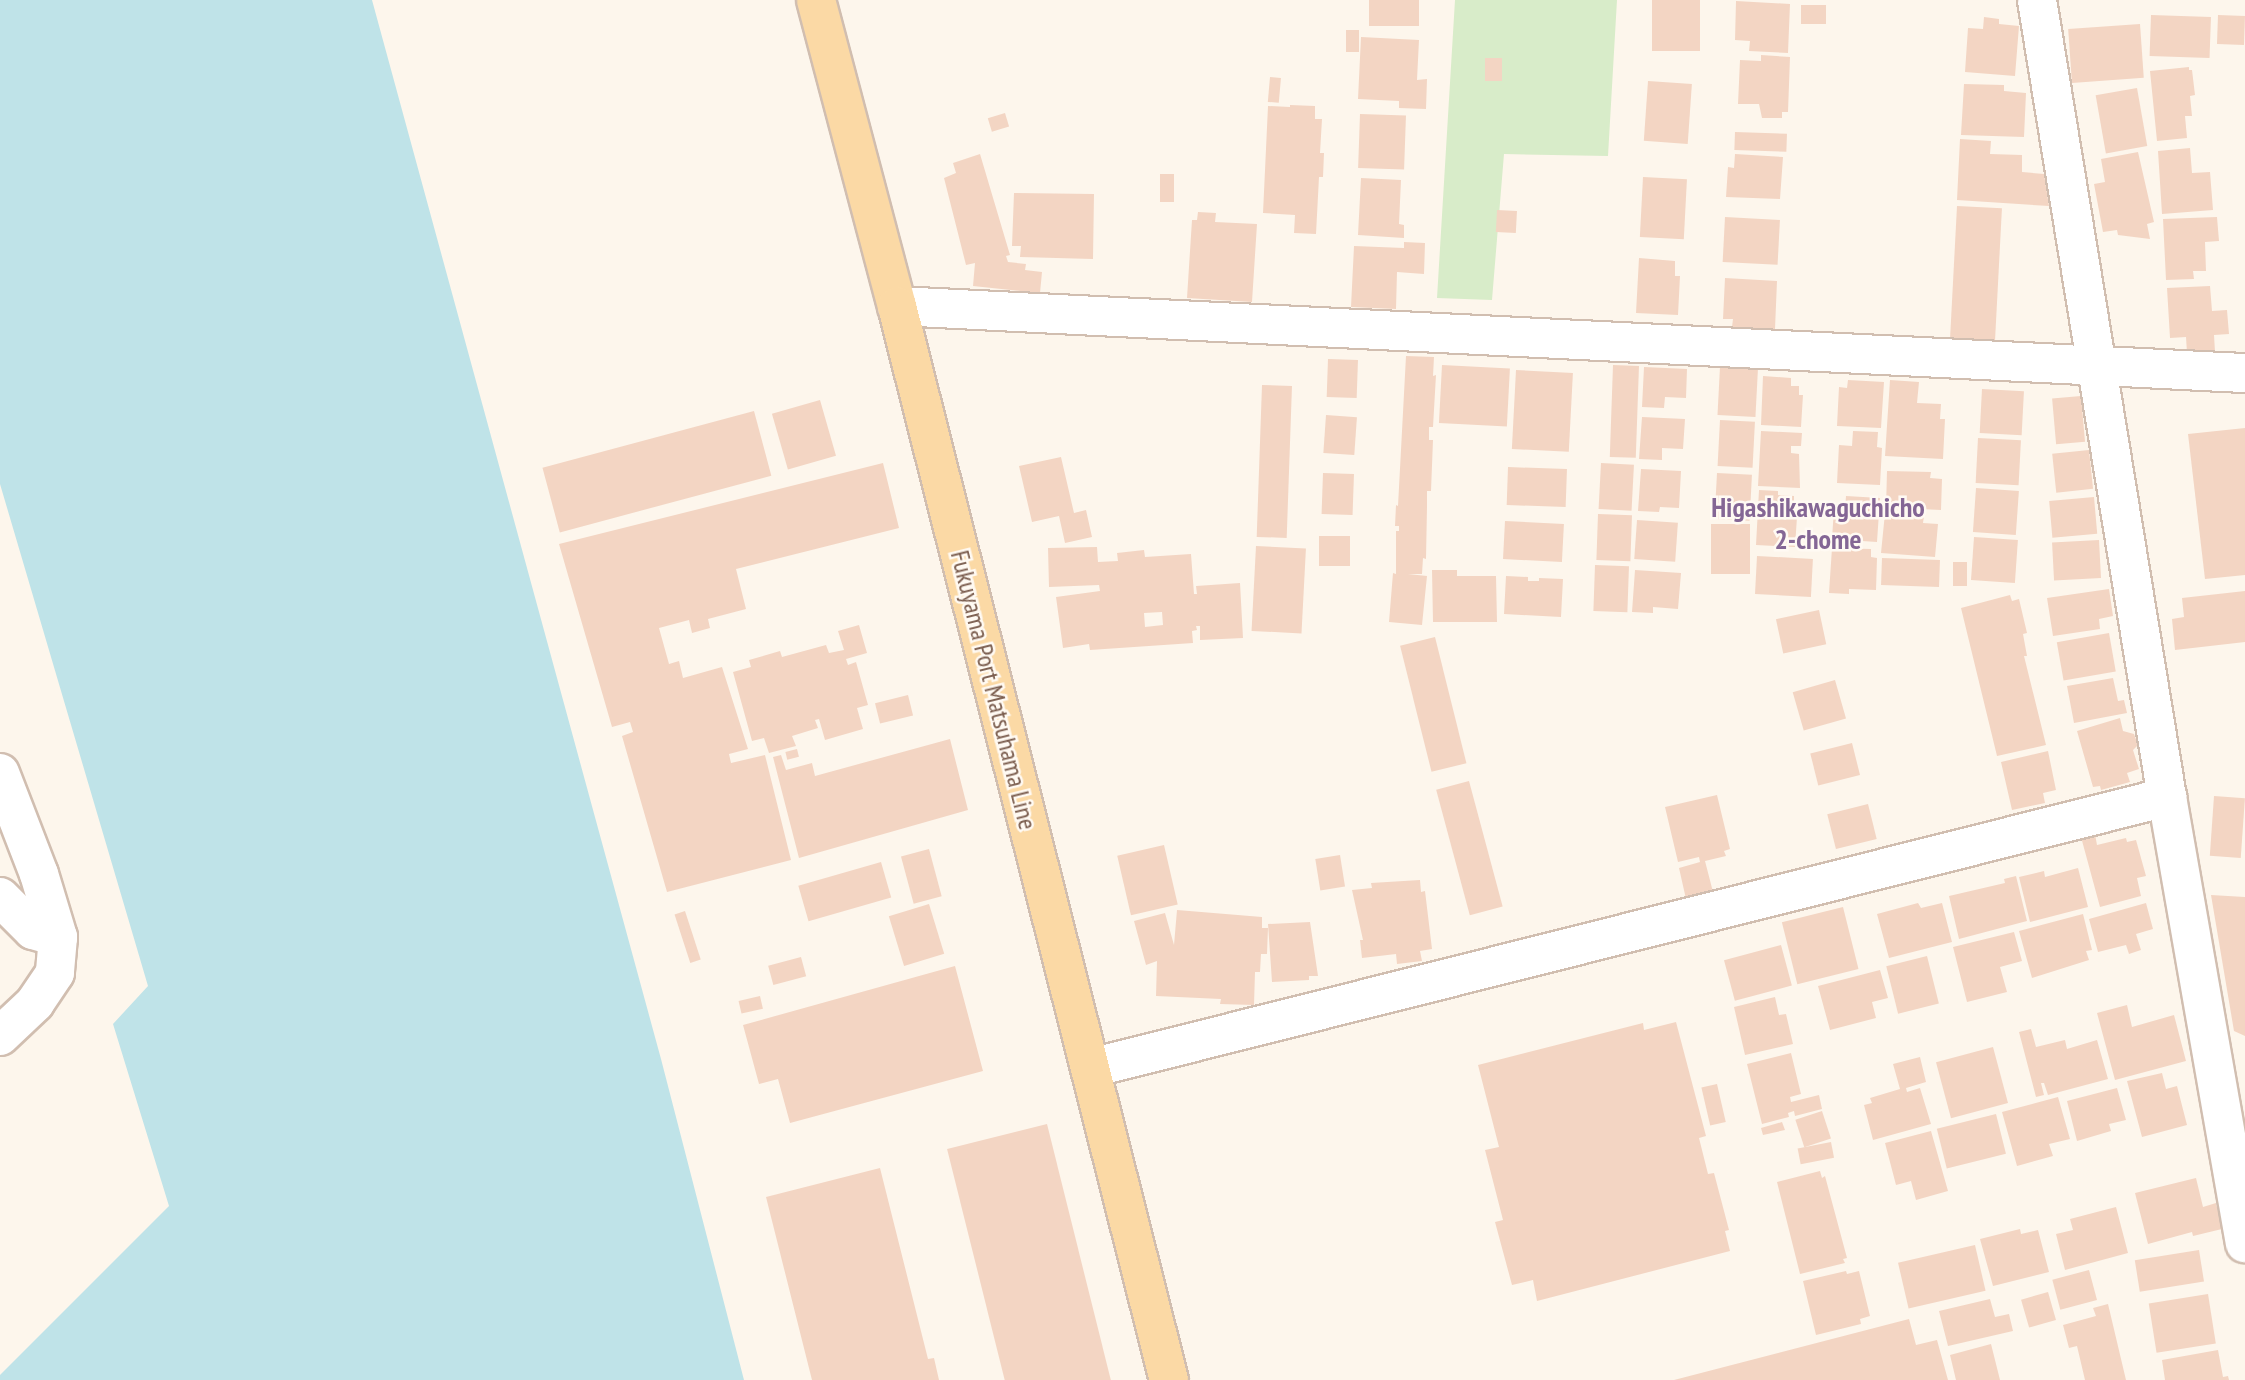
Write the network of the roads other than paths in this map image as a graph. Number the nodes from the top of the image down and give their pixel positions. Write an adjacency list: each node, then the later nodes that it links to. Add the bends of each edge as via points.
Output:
1 (816, 0): 3 (main road, Fukuyama Port Matsuhama Line)
2 (2037, 0): 4 (street)
3 (897, 306): 4 (street); 12 (main road, Fukuyama Port Matsuhama Line)
4 (2098, 365): 5 (street); 7 (street)
5 (2245, 373)
6 (0, 773): 9 (street)
7 (2167, 797): 11 (street); 12 (street)
8 (0, 897): 9 (street, via 33,930)
9 (58, 937): 10 (street, via 55,973 35,1003)
10 (0, 1036)
11 (2229, 1060): 13 (street)
12 (1091, 1068): 14 (main road, Fukuyama Port Matsuhama Line)
13 (2245, 1243)
14 (1169, 1380)

